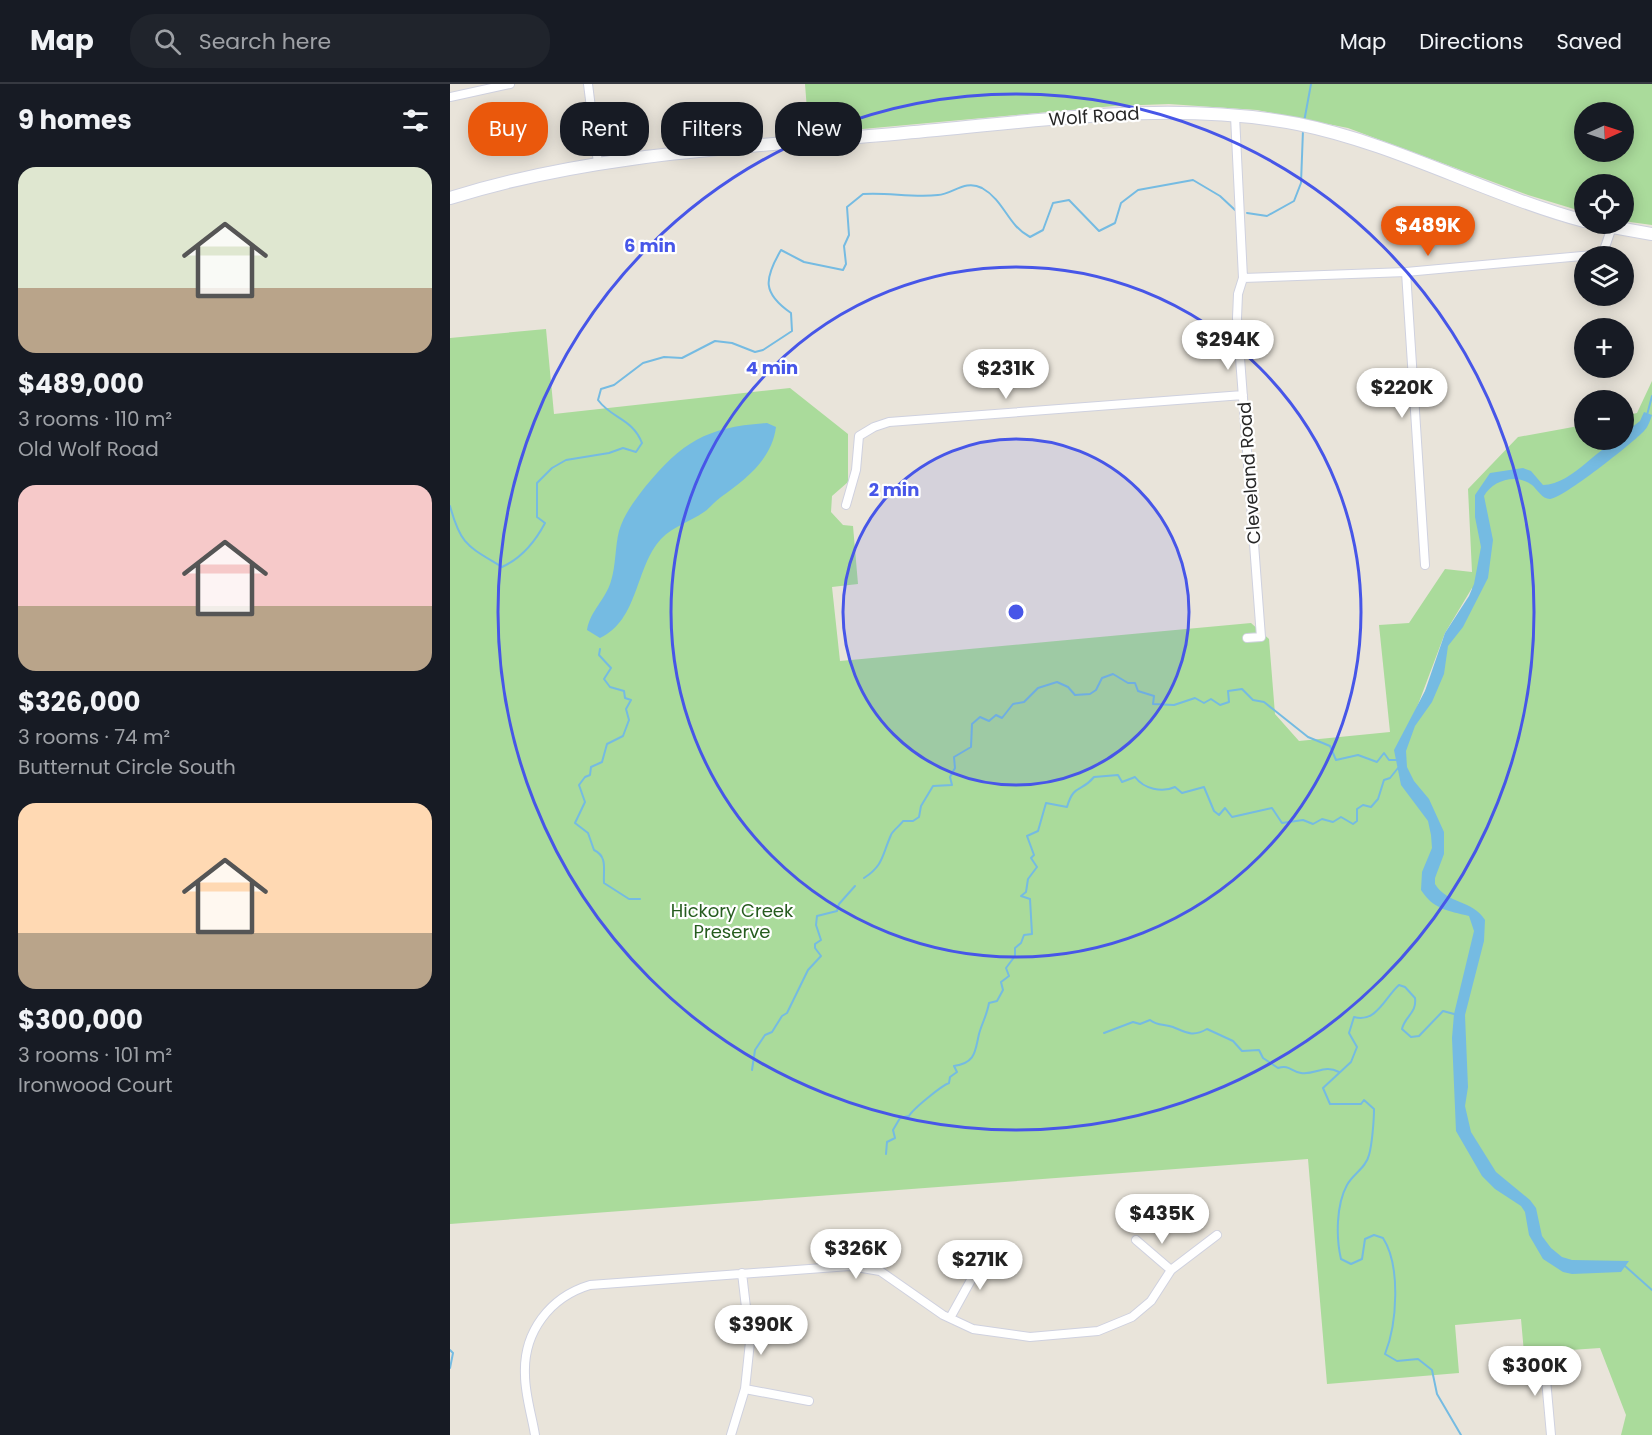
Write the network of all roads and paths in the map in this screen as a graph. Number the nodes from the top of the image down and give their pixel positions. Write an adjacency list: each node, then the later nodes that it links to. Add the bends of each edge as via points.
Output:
1 (510, 84): 3 (street)
2 (588, 84): 6 (street)
3 (471, 87): 4 (street)
4 (450, 97)
5 (1235, 116): 6 (main road, Wolf Road, via 1168,112 1088,116); 8 (main road, Wolf Road, via 1312,128); 13 (street, Cleveland Road)
6 (598, 163): 7 (main road, Wolf Road, via 506,180)
7 (450, 198)
8 (1574, 218)
9 (1634, 231): 11 (main road)
10 (1610, 234): 12 (street, via 1604,250 1593,255)
11 (1652, 234)
12 (1406, 272): 13 (street); 16 (street)
13 (1243, 278): 14 (street, Cleveland Road, via 1238,294)
14 (1243, 395): 15 (street, via 889,422 859,436 856,470); 17 (street, Cleveland Road, via 1260,637)
15 (846, 505)
16 (1425, 565)
17 (1247, 638)
18 (1217, 1235): 21 (street)
19 (1136, 1240): 21 (street)
20 (987, 1251): 23 (street)
21 (1171, 1270): 23 (street, via 1151,1301 1132,1317 1098,1331 1030,1337 973,1329)
22 (742, 1273): 23 (street, via 850,1266 880,1271); 25 (street, via 750,1342); 27 (street, via 603,1282 574,1290 556,1302 540,1320 525,1362)
23 (950, 1318)
24 (1544, 1357): 29 (street)
25 (745, 1389): 26 (street); 28 (street)
26 (809, 1401)
27 (535, 1435)
28 (731, 1435)
29 (1551, 1435)

